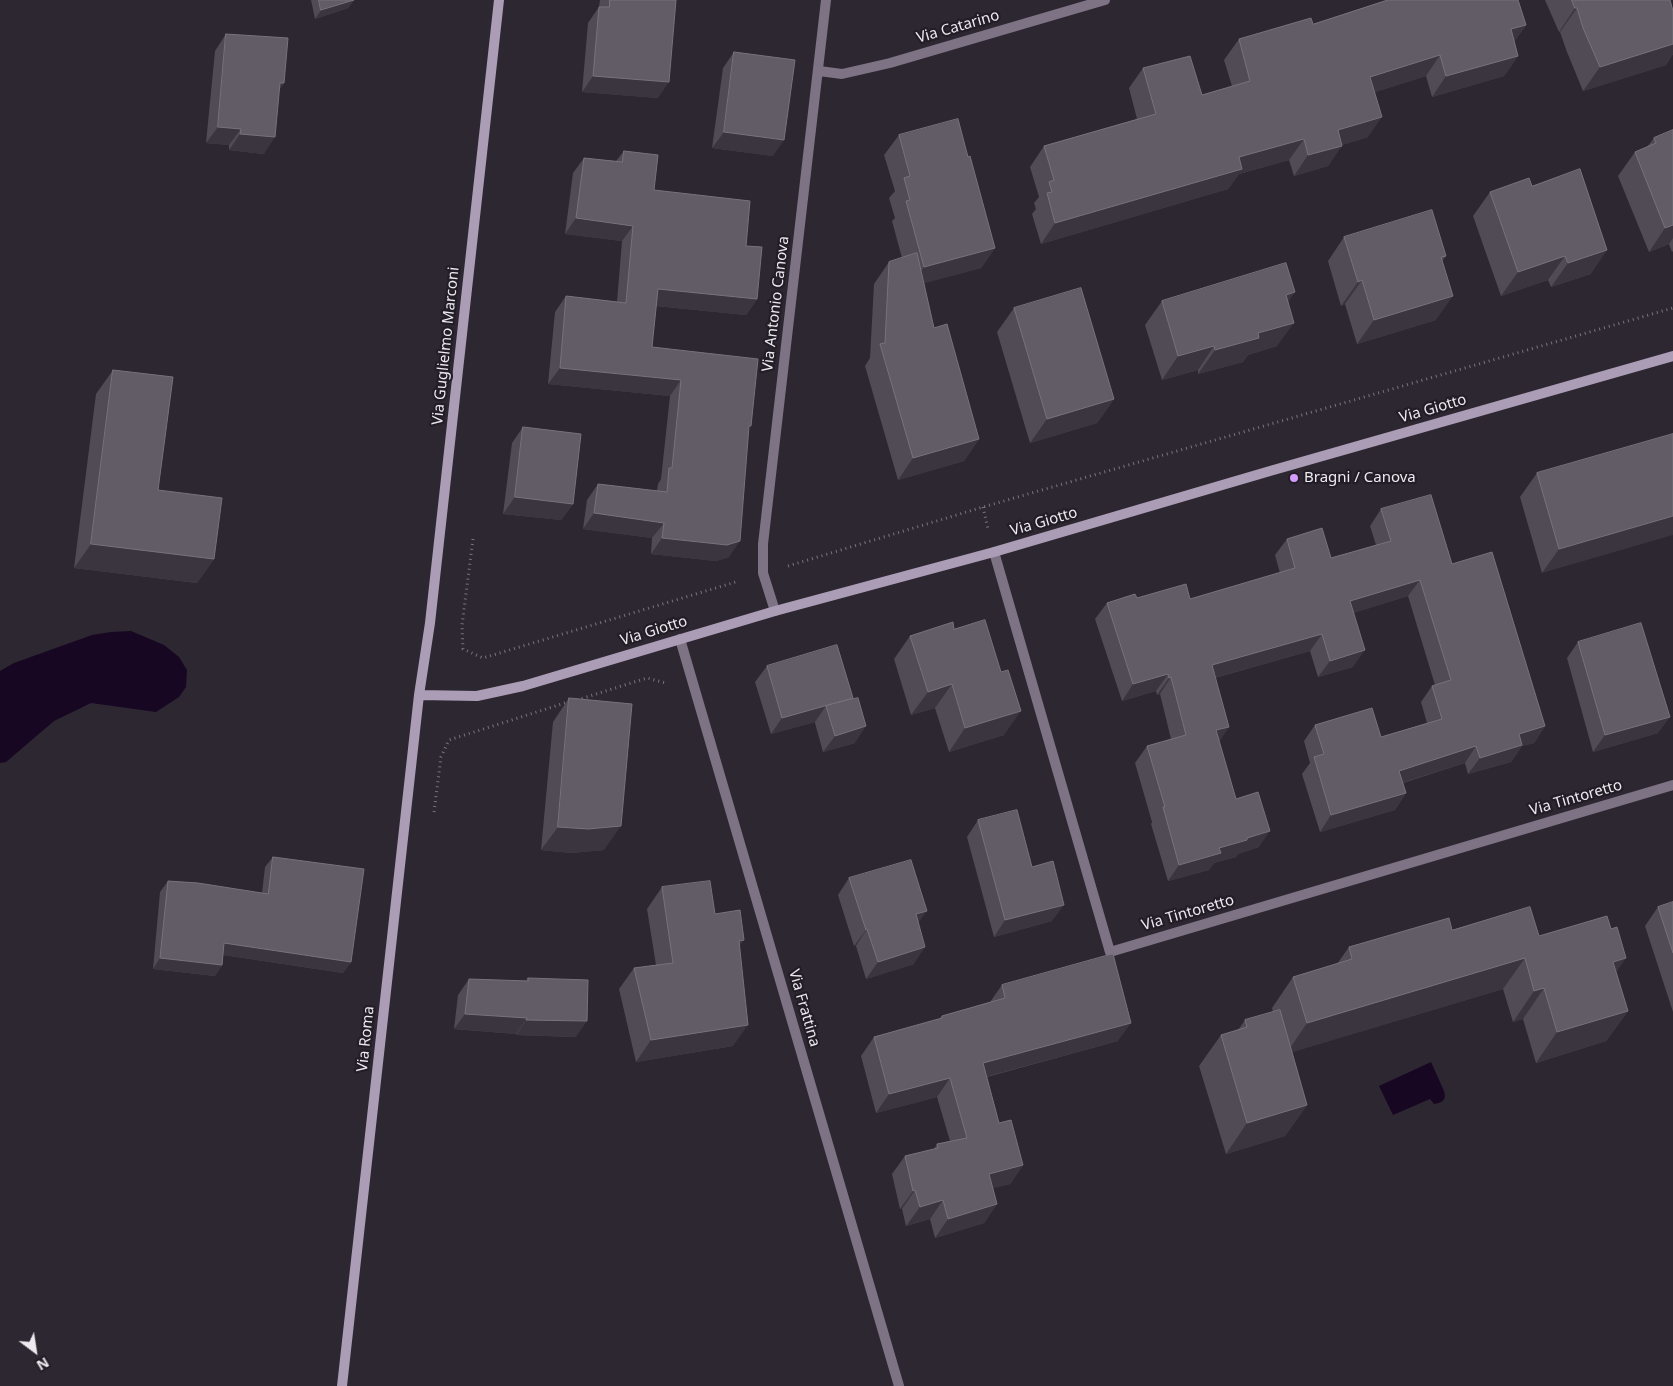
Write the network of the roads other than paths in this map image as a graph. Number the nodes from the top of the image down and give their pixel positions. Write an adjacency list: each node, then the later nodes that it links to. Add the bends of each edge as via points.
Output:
1 (499, 0): 9 (main road, Via Guglielmo Marconi, via 430,623)
2 (826, 0): 4 (street, Via Antonio Canova)
3 (1105, 0): 4 (street, Via Catarino, via 842,74)
4 (818, 71): 7 (street, Via Antonio Canova, via 763,544 763,574)
5 (1673, 356): 6 (main road, Via Giotto)
6 (994, 552): 7 (main road, Via Giotto); 10 (street, Via Tintoretto, via 1110,952)
7 (775, 611): 8 (main road, Via Giotto)
8 (680, 639): 9 (main road, Via Giotto, via 523,686 477,696); 12 (street, Via Frattina)
9 (419, 695): 11 (main road, Via Roma)
10 (1673, 785)
11 (342, 1386)
12 (899, 1386)

